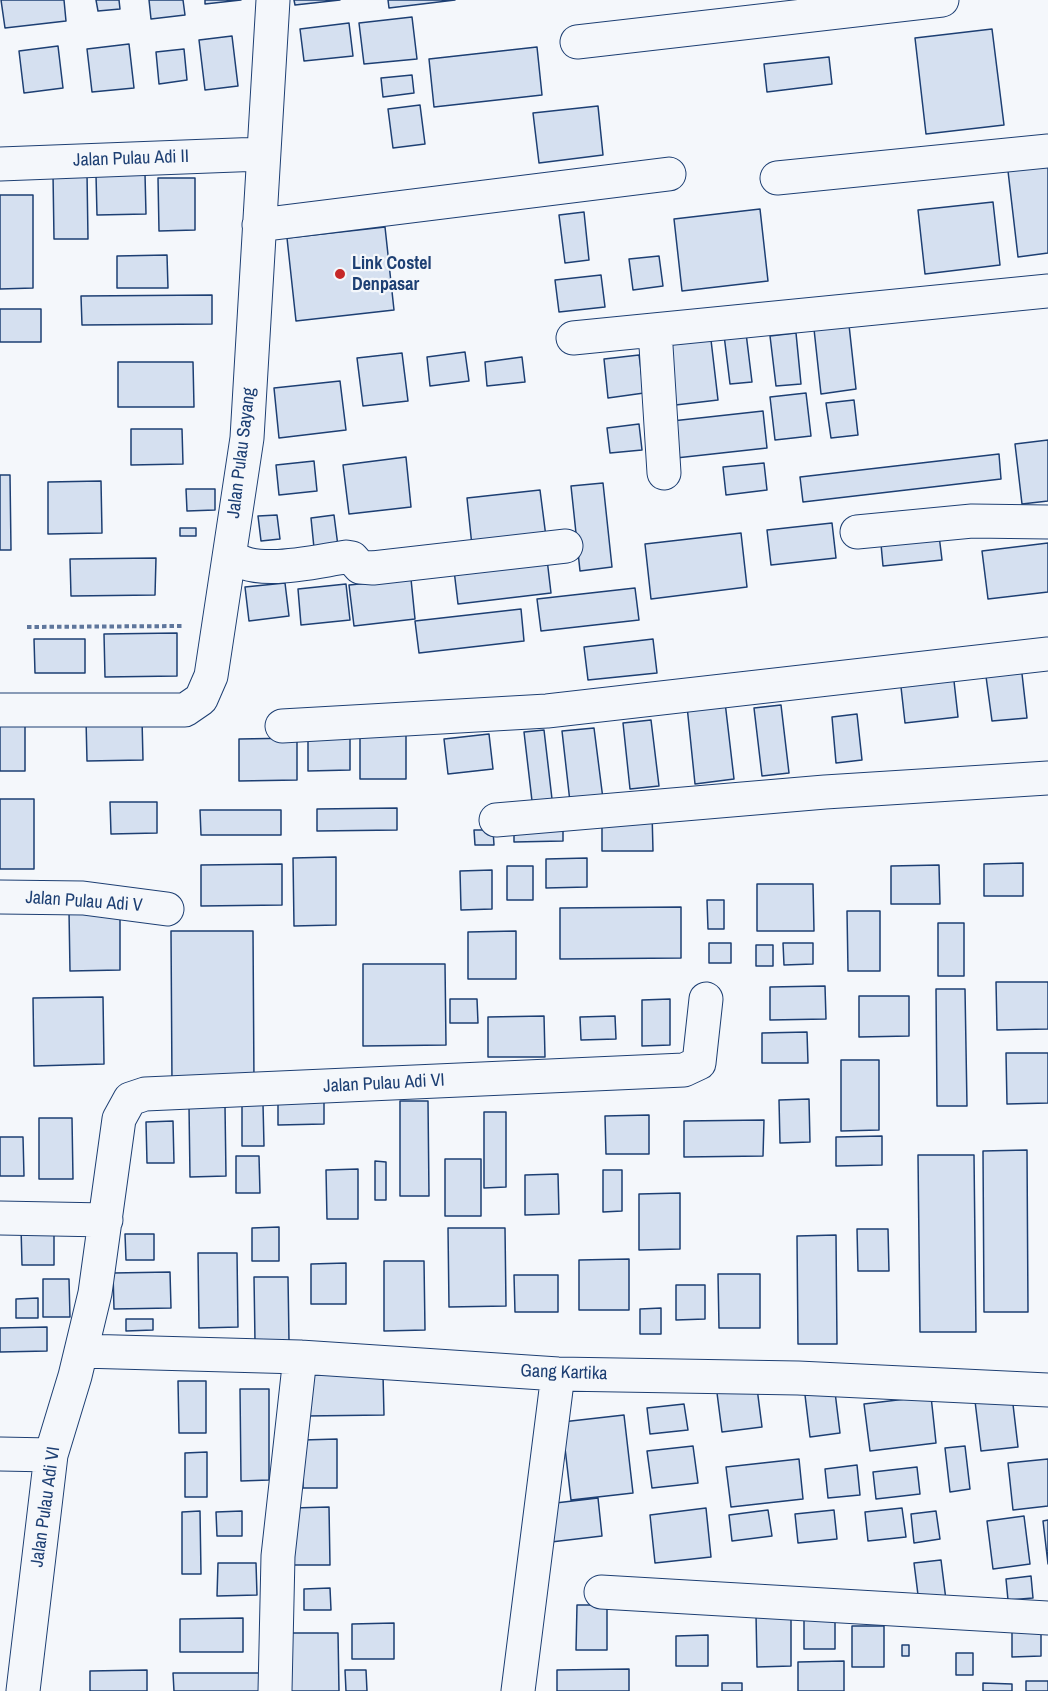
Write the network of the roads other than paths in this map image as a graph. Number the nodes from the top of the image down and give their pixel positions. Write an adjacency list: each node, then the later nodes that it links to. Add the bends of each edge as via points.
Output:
1 (273, 0): 5 (street, Jalan Pulau Sayang, via 268,118)
2 (942, 0): 3 (street)
3 (577, 42)
4 (1048, 151): 8 (street)
5 (262, 154): 6 (street, Jalan Pulau Adi II); 9 (street, Jalan Pulau Sayang)
6 (0, 164)
7 (669, 174): 9 (street)
8 (777, 178)
9 (260, 225): 17 (street, Jalan Pulau Sayang, via 247,438)
10 (1048, 291): 11 (street)
11 (655, 330): 12 (street); 13 (street)
12 (573, 338)
13 (664, 473)
14 (1048, 522): 15 (street, via 972,521)
15 (857, 532)
16 (566, 546): 17 (street, via 373,568 360,567 346,557 258,567 239,562)
17 (230, 554): 19 (street, Jalan Pulau Sayang, via 211,676 201,699 185,710)
18 (1048, 654): 20 (street, via 547,711)
19 (0, 710)
20 (282, 726)
21 (1048, 778): 22 (street)
22 (496, 820)
23 (0, 897): 24 (street, Jalan Pulau Adi V, via 83,898)
24 (167, 909)
25 (706, 999): 27 (street, Jalan Pulau Adi VI, via 699,1063 684,1070 136,1096 123,1106 119,1119)
26 (0, 1218): 27 (street)
27 (106, 1220): 28 (street, Jalan Pulau Adi VI)
28 (81, 1351): 29 (street, Gang Kartika); 33 (street, Jalan Pulau Adi VI)
29 (300, 1357): 30 (street, Gang Kartika); 37 (street, via 278,1556)
30 (558, 1374): 31 (street, Gang Kartika, via 798,1378); 38 (street)
31 (1048, 1390)
32 (0, 1454): 33 (street)
33 (51, 1455): 36 (street, Jalan Pulau Adi VI)
34 (601, 1592): 35 (street)
35 (1048, 1618)
36 (16, 1687)
37 (275, 1691)
38 (518, 1691)

